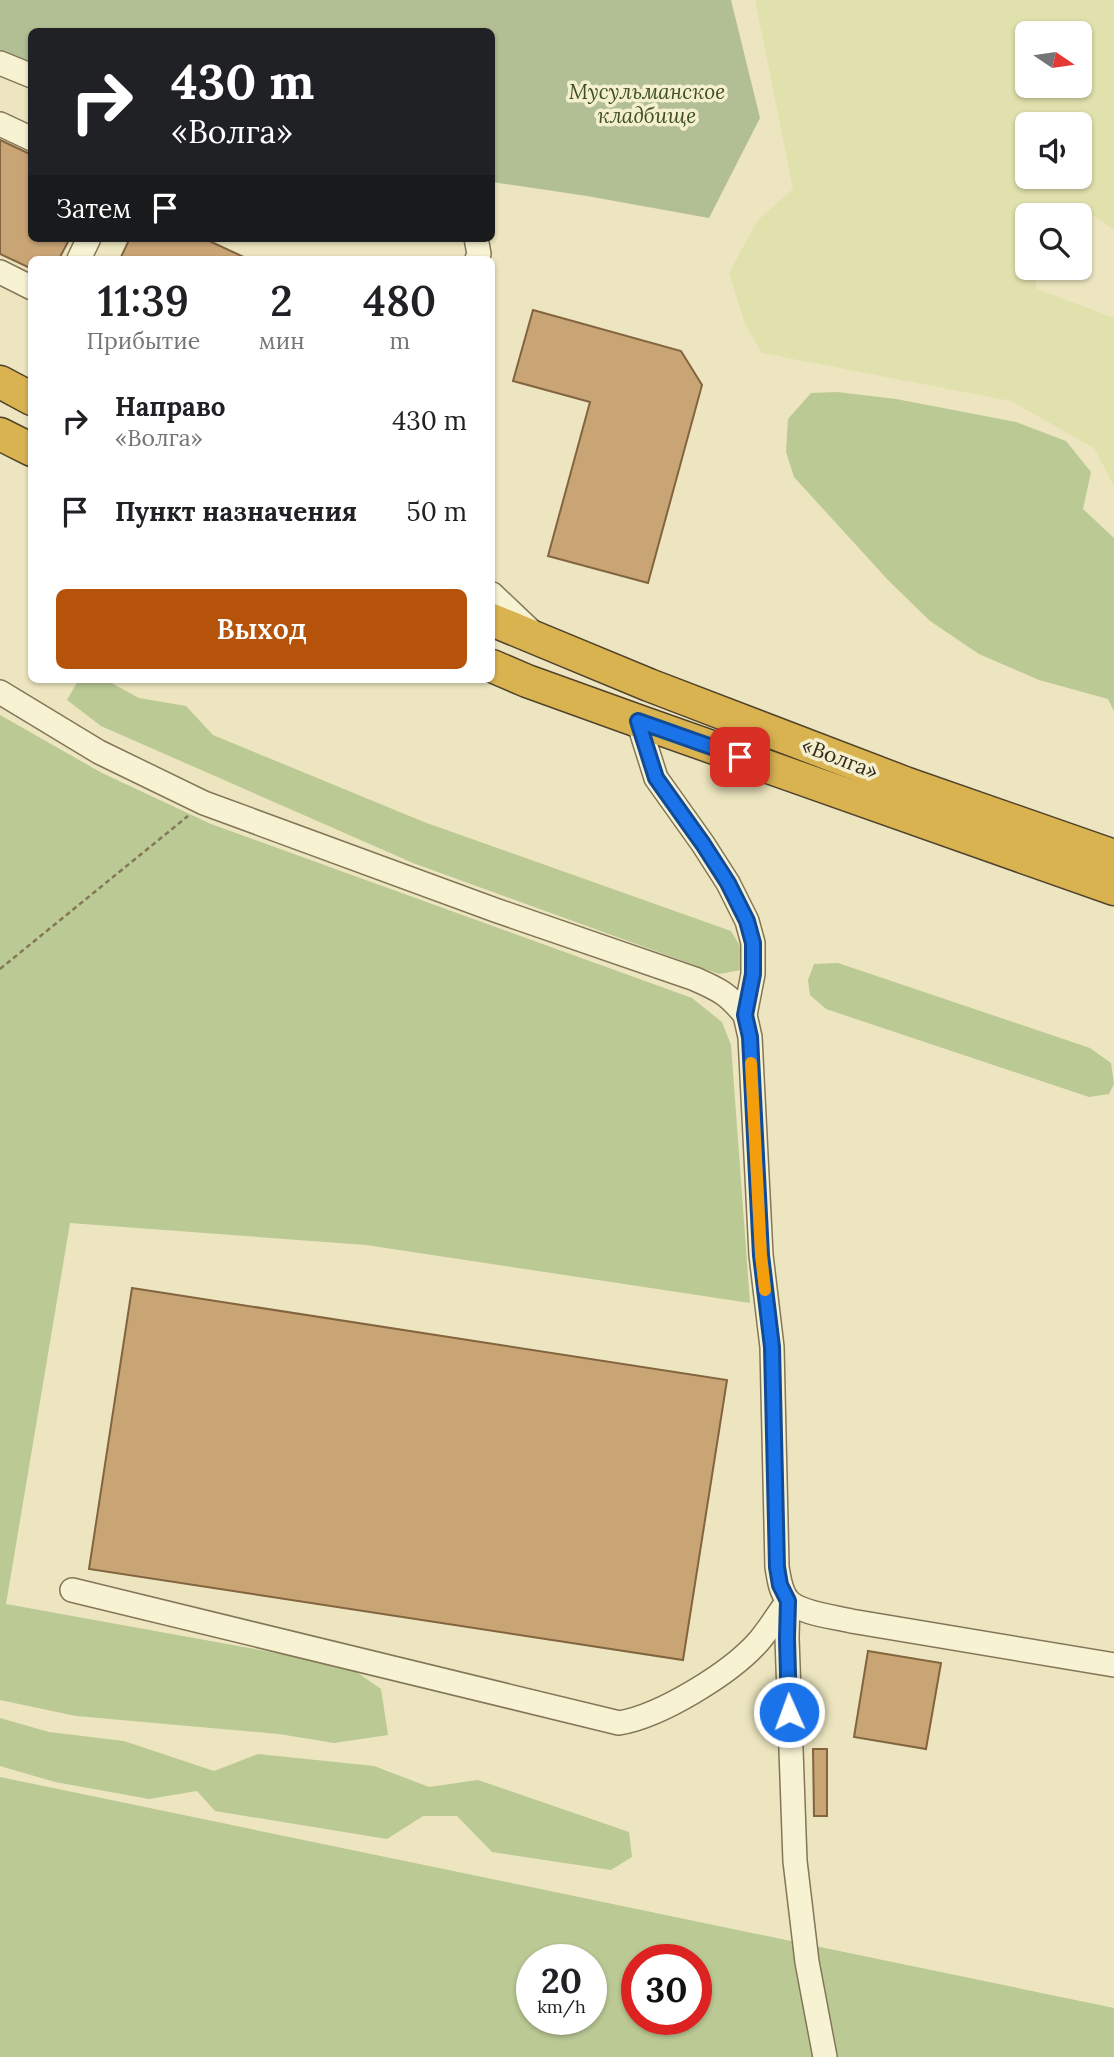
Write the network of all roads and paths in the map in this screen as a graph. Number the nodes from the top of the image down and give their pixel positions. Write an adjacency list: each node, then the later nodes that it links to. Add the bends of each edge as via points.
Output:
1 (0, 63): 2 (street)
2 (28, 74)
3 (0, 124): 4 (street)
4 (28, 137)
5 (0, 272): 6 (street)
6 (28, 286)
7 (0, 382): 8 (highway)
8 (28, 397)
9 (0, 434): 10 (highway)
10 (28, 448)
11 (495, 597): 13 (street)
12 (495, 621): 13 (highway, «Волга»)
13 (542, 642): 18 (highway, «Волга», via 905,783)
14 (495, 667): 16 (highway, «Волга»)
15 (0, 692): 17 (street, via 99,752)
16 (638, 721): 19 (highway, «Волга»); 21 (street, via 656,778 722,873 747,921 753,974)
17 (204, 803): 20 (path); 21 (street, via 695,979 729,996)
18 (1114, 856)
19 (1114, 889)
20 (0, 969)
21 (745, 1015): 23 (street, via 750,1037 761,1255 772,1347 777,1567)
22 (72, 1590): 23 (street, via 619,1723 663,1708 708,1683 759,1641)
23 (788, 1601): 24 (street, via 851,1621); 25 (street, via 794,1861)
24 (1114, 1665)
25 (825, 2057)

